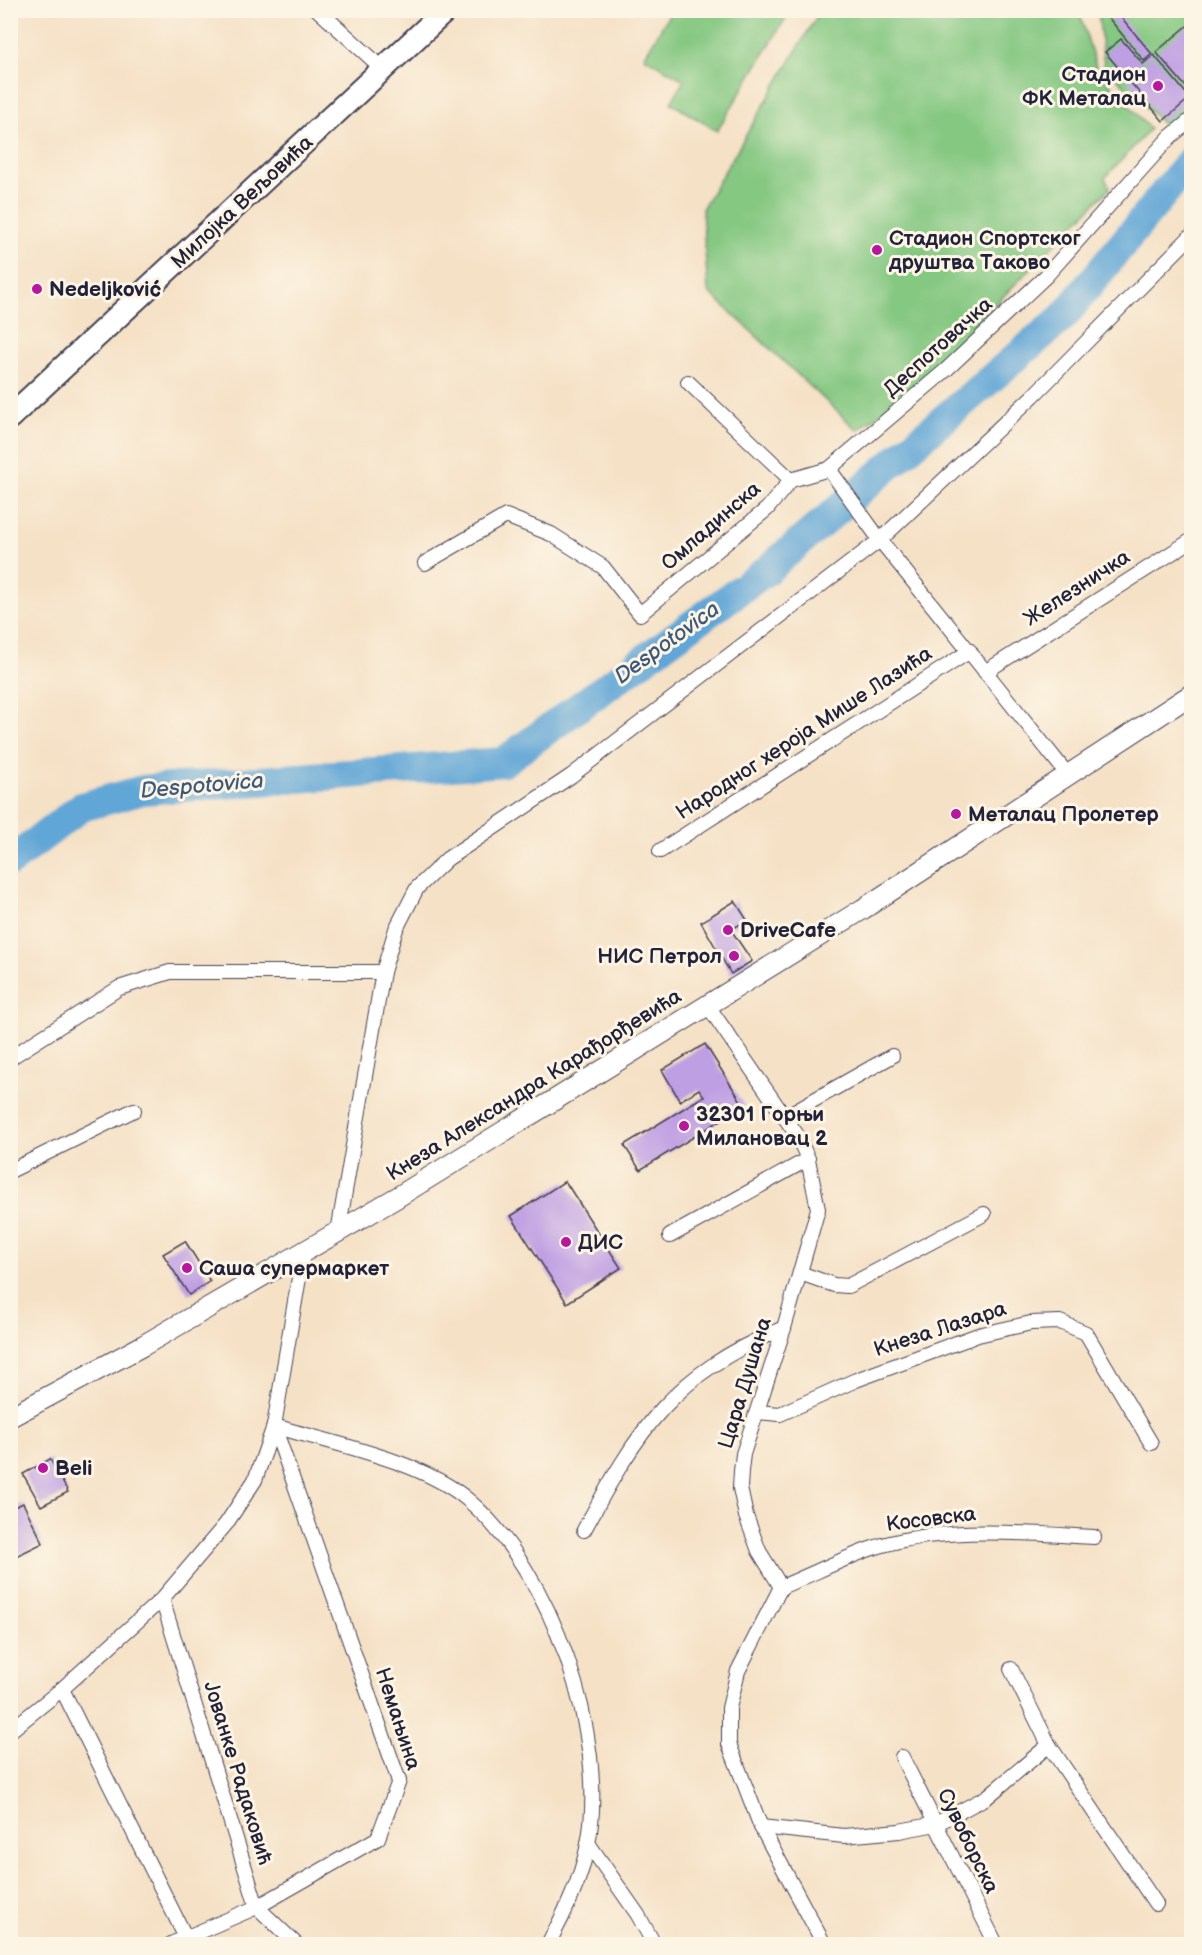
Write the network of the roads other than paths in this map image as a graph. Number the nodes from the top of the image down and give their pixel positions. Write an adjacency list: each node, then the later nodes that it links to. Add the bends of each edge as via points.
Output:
1 (318, 10): 3 (street)
2 (446, 10): 3 (main road, Милојка Вељовића)
3 (383, 69): 7 (main road, Милојка Вељовића)
4 (1191, 118): 8 (street, Деспотовачка, via 1046,276)
5 (1191, 235): 10 (street, via 1033,396)
6 (687, 382): 9 (street)
7 (10, 417)
8 (833, 475): 9 (street, Омладинска); 10 (street)
9 (791, 480): 12 (street, Омладинска, via 767,509 640,614 603,567 551,534 506,516)
10 (880, 540): 13 (street); 18 (street, via 571,776 447,859 417,888 396,928)
11 (1191, 540): 14 (street, Железничка)
12 (426, 563)
13 (970, 651): 14 (street); 17 (street, Народног хероја Мише Лазића)
14 (986, 672): 16 (street)
15 (1191, 694): 16 (street, Кнеза Александра Карађорђевића)
16 (1068, 776): 19 (street, Кнеза Александра Карађорђевића)
17 (660, 851)
18 (383, 972): 21 (street, via 170,972 119,988); 27 (street)
19 (708, 1006): 23 (street, Цара Душана); 27 (street, Кнеза Александра Карађорђевића)
20 (892, 1056): 23 (street)
21 (10, 1058)
22 (134, 1110): 25 (street)
23 (784, 1117): 24 (street, Цара Душана)
24 (808, 1159): 28 (street); 30 (street, Цара Душана, via 818,1209)
25 (10, 1172)
26 (984, 1214): 30 (street, via 848,1286)
27 (338, 1232): 29 (street, Кнеза Александра Карађорђевића)
28 (670, 1236)
29 (303, 1254): 33 (street, Кнеза Александра Карађорђевића); 34 (street)
30 (800, 1273): 31 (street, Цара Душана)
31 (784, 1328): 32 (street, Цара Душана); 36 (street, via 747,1343 712,1365 657,1412 616,1469)
32 (757, 1412): 35 (street, Кнеза Лазара, via 780,1414 856,1380 978,1335 1031,1323 1060,1322 1086,1333); 38 (street, Цара Душана, via 743,1455 740,1488 759,1551)
33 (10, 1418)
34 (274, 1426): 39 (street, via 255,1480 226,1524); 47 (street, via 426,1473 468,1500 503,1539 535,1587 569,1662 586,1721 592,1788); 49 (street, Немањина, via 399,1781 378,1838)
35 (1151, 1443)
36 (584, 1530)
37 (1094, 1537): 38 (street, Косовска, via 998,1533 914,1538 871,1549)
38 (781, 1587): 46 (street, via 738,1671 729,1708 729,1744)
39 (162, 1599): 41 (street); 49 (street, Јованке Радаковић)
40 (1011, 1670): 43 (street)
41 (62, 1689): 42 (street); 50 (street)
42 (10, 1731)
43 (1049, 1745): 45 (street, via 987,1797); 48 (street)
44 (902, 1757): 45 (street, Сувоборска)
45 (936, 1824): 46 (street, via 844,1836); 56 (street, Сувоборска)
46 (761, 1827): 55 (street)
47 (588, 1843): 53 (street, via 570,1903); 54 (street)
48 (1156, 1904)
49 (257, 1907): 50 (street, Немањина); 52 (street, Јованке Радаковић)
50 (186, 1938): 51 (street, Немањина)
51 (171, 1944)
52 (296, 1944)
53 (548, 1944)
54 (654, 1944)
55 (824, 1944)
56 (996, 1944)

